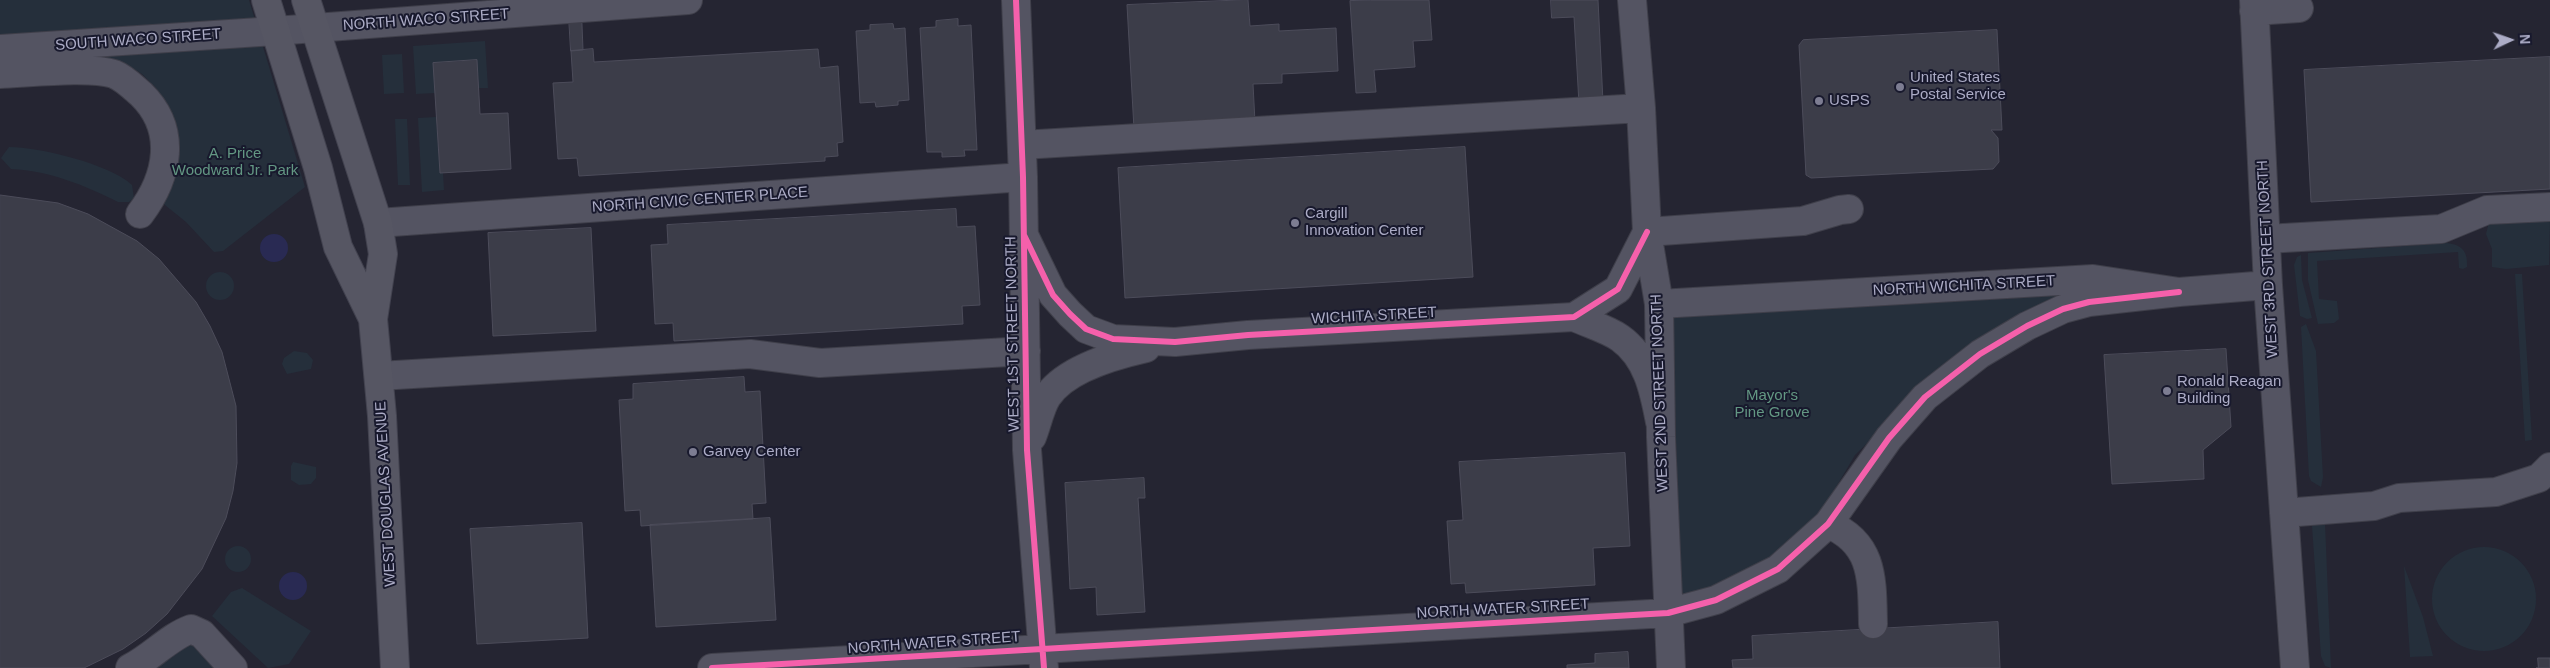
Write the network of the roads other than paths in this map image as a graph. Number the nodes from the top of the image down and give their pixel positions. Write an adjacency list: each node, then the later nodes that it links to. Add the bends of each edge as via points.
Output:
1 (266, 0): 9 (main road, WEST DOUGLAS AVENUE)
2 (306, 0): 8 (main road, WEST DOUGLAS AVENUE)
3 (688, 0): 8 (street, NORTH WACO STREET)
4 (1016, 0): 13 (street, WEST 1ST STREET NORTH)
5 (1632, 0): 12 (street, WEST 2ND STREET NORTH)
6 (2254, 5): 7 (street); 21 (street, WEST 3RD STREET NORTH)
7 (2299, 8)
8 (314, 29): 9 (street, NORTH WACO STREET); 18 (main road, WEST DOUGLAS AVENUE)
9 (275, 32): 10 (street, SOUTH WACO STREET); 26 (main road, WEST DOUGLAS AVENUE, via 318,168 338,247)
10 (0, 49)
11 (0, 74): 17 (street, via 96,71 115,74 130,83 159,119 165,154 158,186)
12 (1642, 108): 13 (street); 19 (street, WEST 2ND STREET NORTH)
13 (1022, 145): 14 (street, WEST 1ST STREET NORTH)
14 (1023, 177): 18 (street, NORTH CIVIC CENTER PLACE); 20 (street, WEST 1ST STREET NORTH)
15 (2550, 207): 21 (street, via 2487,210 2441,229)
16 (1849, 210): 19 (street, via 1804,221)
17 (140, 214)
18 (378, 224): 26 (main road, WEST DOUGLAS AVENUE, via 384,254)
19 (1647, 232): 24 (street, WEST 2ND STREET NORTH); 25 (street, via 1618,289)
20 (1024, 235): 27 (street, via 1053,295 1086,329 1113,339); 28 (street, WEST 1ST STREET NORTH)
21 (2266, 239): 22 (street, WEST 3RD STREET NORTH)
22 (2268, 285): 23 (street, NORTH WICHITA STREET); 35 (street, WEST 3RD STREET NORTH)
23 (2179, 292): 24 (street, NORTH WICHITA STREET, via 2093,279); 36 (street, NORTH WATER STREET, via 2063,308 1980,354 1940,383 1909,413)
24 (1659, 304): 30 (street, WEST 2ND STREET NORTH)
25 (1574, 317): 27 (street, WICHITA STREET); 30 (street, via 1619,337 1638,354 1653,387)
26 (373, 319): 29 (main road, WEST DOUGLAS AVENUE)
27 (1175, 342): 31 (street, via 1117,354 1063,382 1047,397)
28 (1026, 351): 29 (street, via 820,363 750,354); 31 (street, WEST 1ST STREET NORTH)
29 (379, 376): 43 (main road, WEST DOUGLAS AVENUE)
30 (1660, 422): 37 (street, WEST 2ND STREET NORTH)
31 (1027, 450): 39 (street, WEST 1ST STREET NORTH)
32 (2550, 467): 34 (street, via 2539,478)
33 (2550, 489): 34 (street, via 2533,497 2519,498)
34 (2496, 492): 35 (street, via 2399,498 2374,506)
35 (2283, 504): 46 (street, WEST 3RD STREET NORTH)
36 (1828, 524): 37 (street, NORTH WATER STREET, via 1778,569 1716,600); 38 (street, via 1855,539 1865,553 1871,578)
37 (1668, 613): 39 (street, NORTH WATER STREET); 45 (street, WEST 2ND STREET NORTH)
38 (1873, 624)
39 (1043, 658): 40 (street, NORTH WATER STREET)
40 (822, 665): 44 (street, NORTH WATER STREET)
41 (130, 668): 42 (street, via 191,629 202,634)
42 (233, 668)
43 (396, 668)
44 (712, 668)
45 (1671, 668)
46 (2294, 668)

